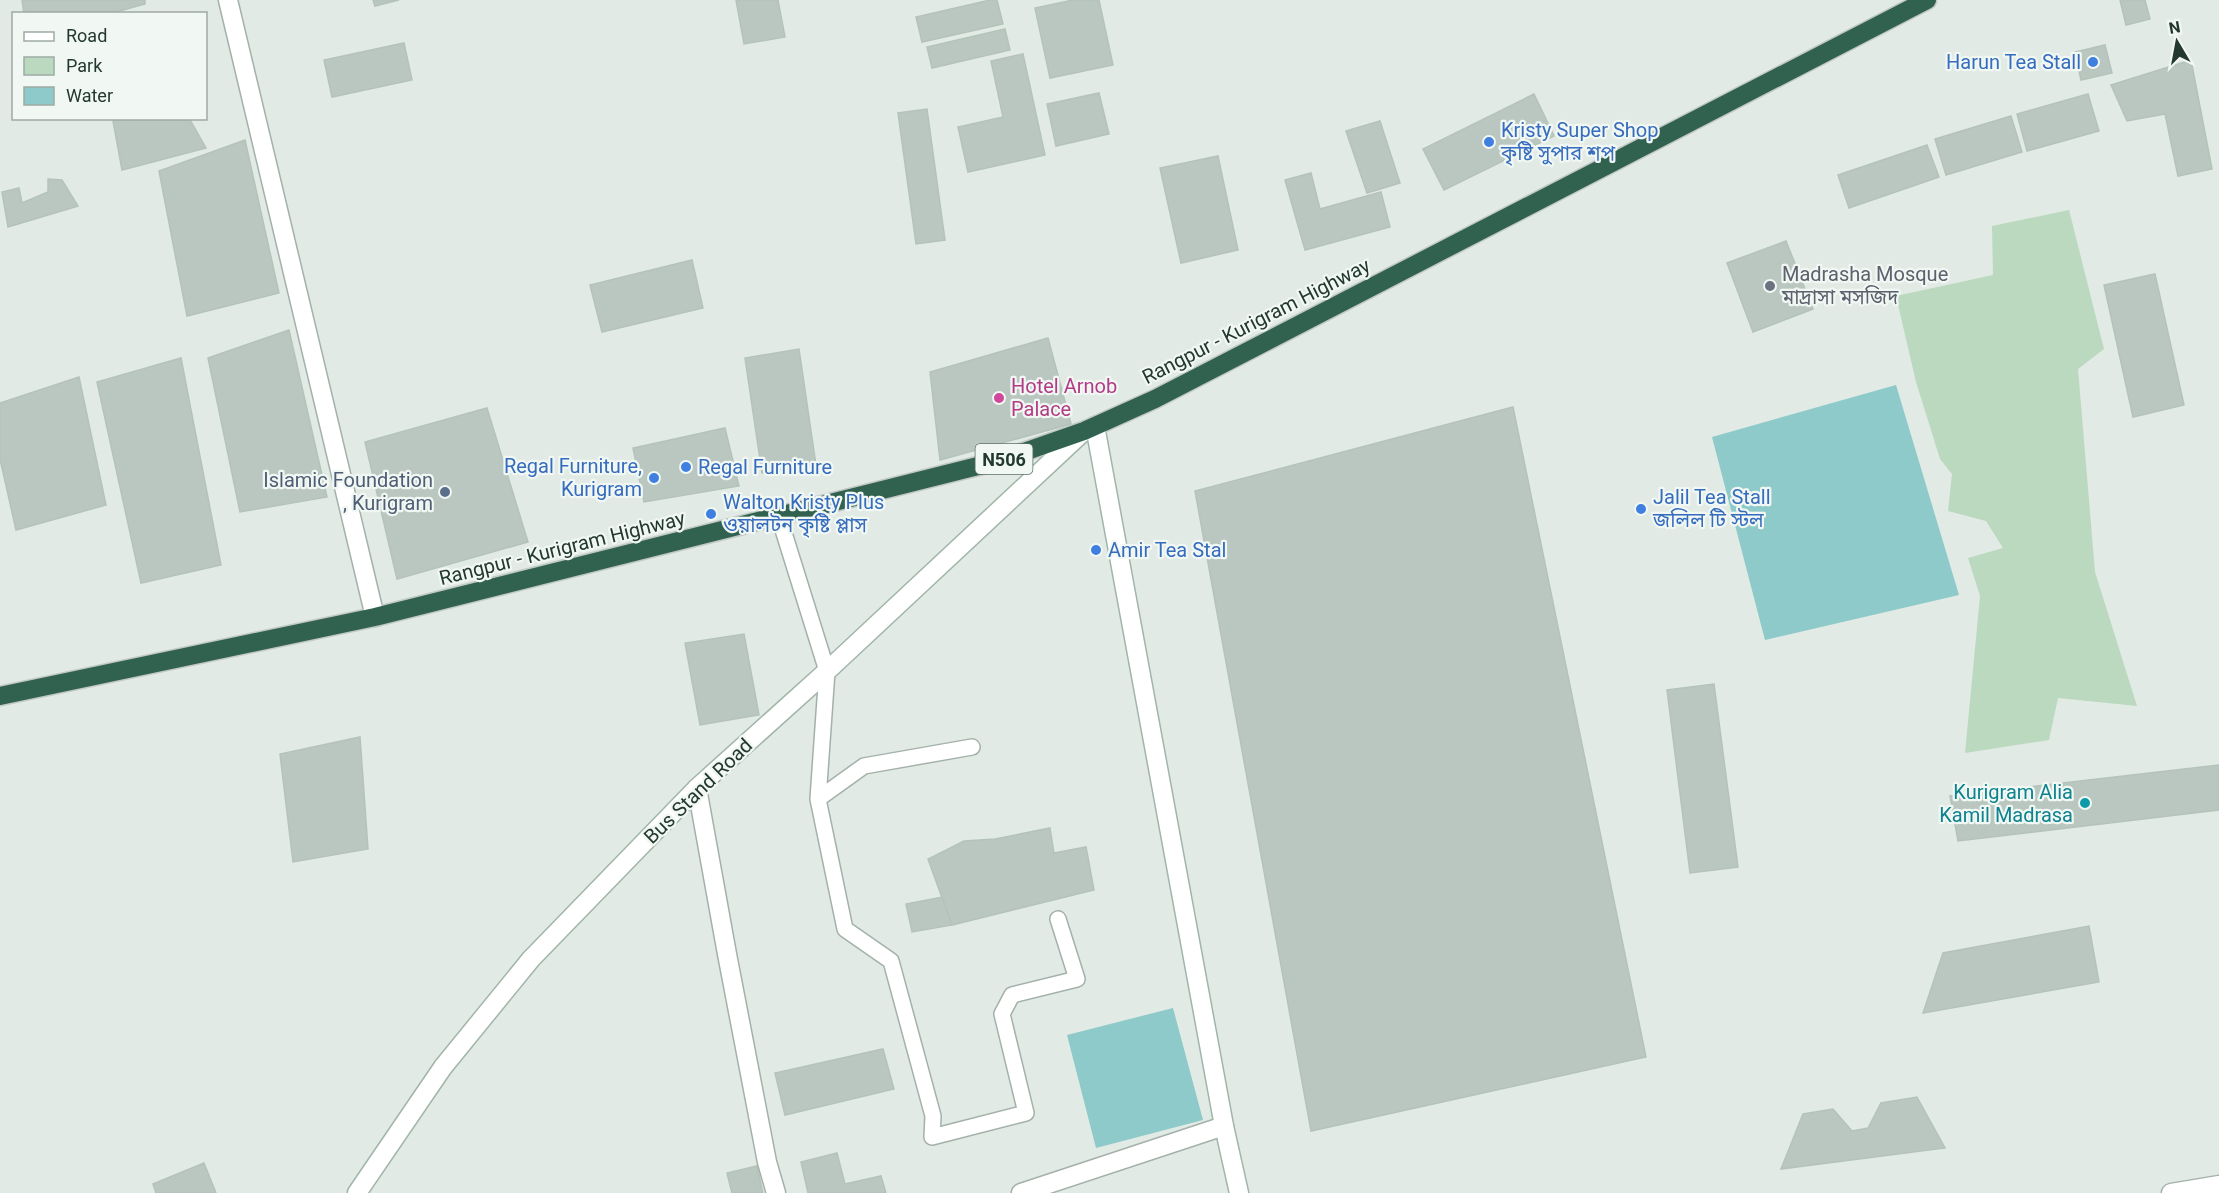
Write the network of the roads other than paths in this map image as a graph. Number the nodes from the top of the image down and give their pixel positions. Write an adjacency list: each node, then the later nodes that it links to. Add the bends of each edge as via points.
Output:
1 (228, 0): 5 (street)
2 (1927, 0): 3 (highway, Rangpur - Kurigram Highway / N506, via 1155,399)
3 (1089, 428): 4 (highway, Rangpur - Kurigram Highway / N506, via 998,461); 6 (street, Bus Stand Road); 12 (street)
4 (779, 517): 5 (highway, Rangpur - Kurigram Highway / N506); 6 (lane)
5 (375, 617): 7 (highway, Rangpur - Kurigram Highway / N506)
6 (827, 671): 9 (street, Bus Stand Road); 10 (lane)
7 (0, 696)
8 (972, 747): 10 (lane, via 864,766)
9 (697, 788): 14 (street, Bus Stand Road, via 531,959 443,1067); 15 (street)
10 (818, 799): 11 (lane, via 845,929 891,961 933,1116 932,1137 1026,1113 1002,1014 1012,995 1077,979)
11 (1058, 919)
12 (1224, 1126): 16 (street); 17 (street)
13 (2219, 1185): 18 (street)
14 (357, 1193)
15 (776, 1193)
16 (1021, 1193)
17 (1239, 1193)
18 (2171, 1193)

